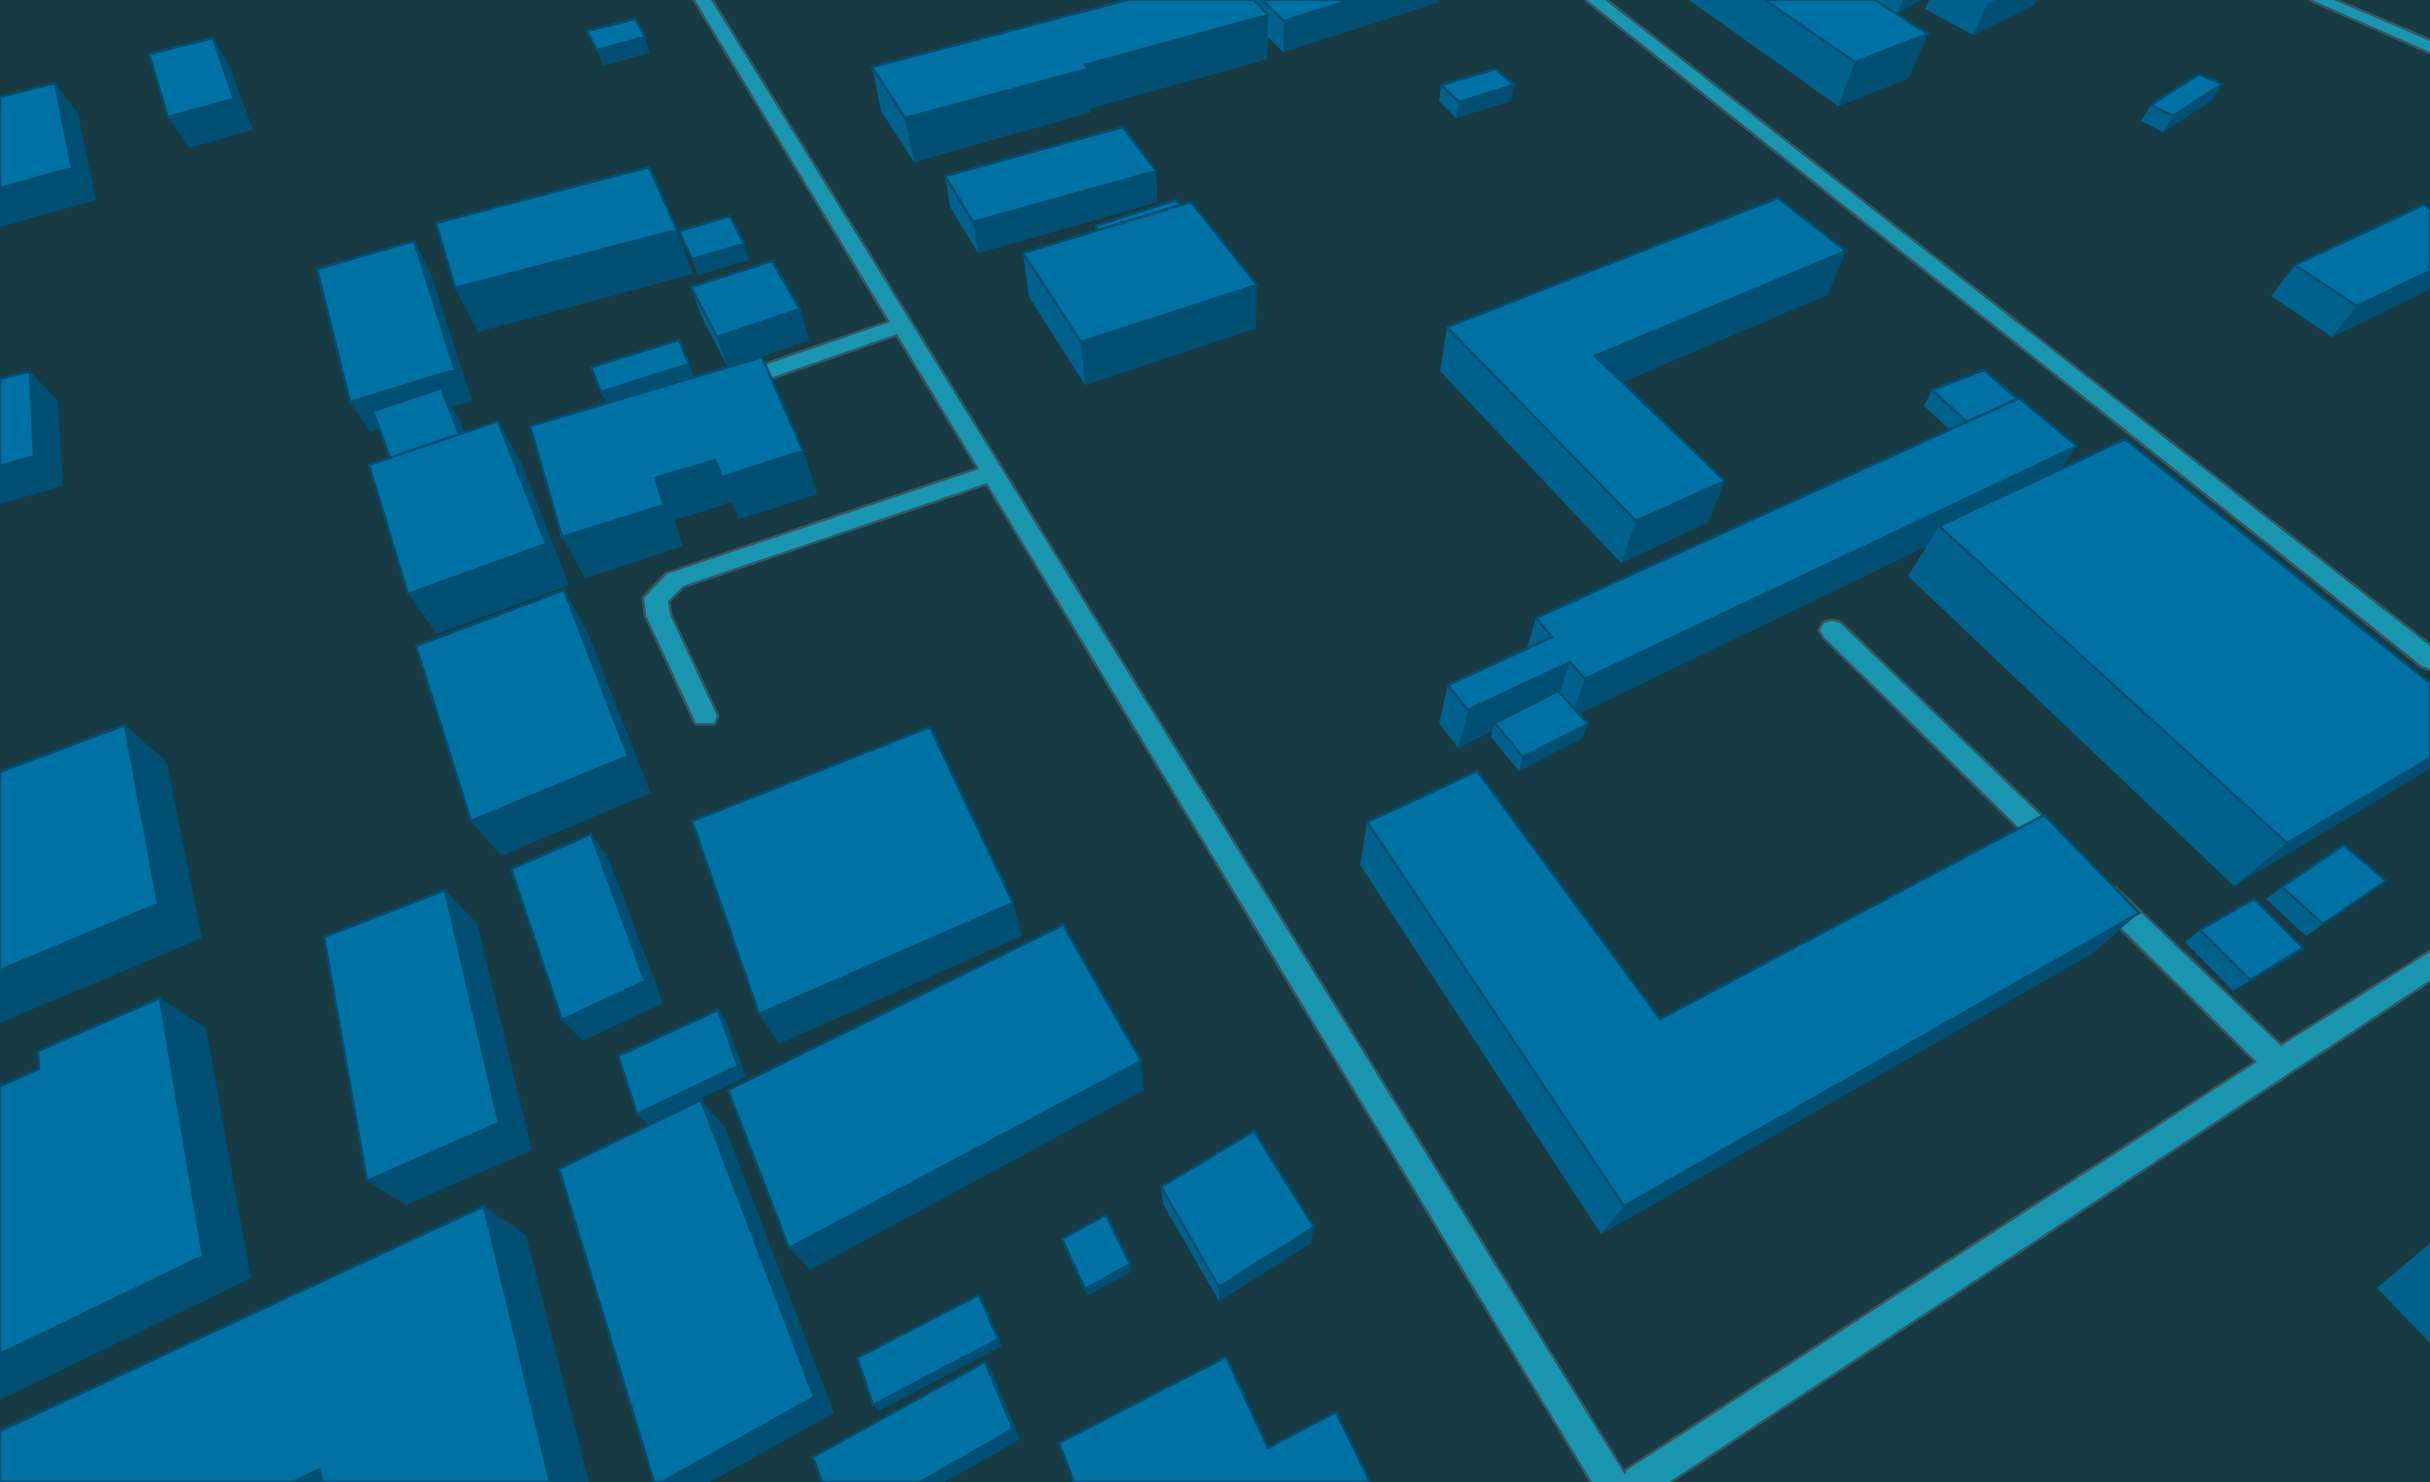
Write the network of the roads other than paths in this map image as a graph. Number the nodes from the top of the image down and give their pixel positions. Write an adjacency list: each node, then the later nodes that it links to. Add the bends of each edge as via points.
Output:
1 (703, 0): 5 (street)
2 (1595, 0): 9 (street)
3 (2320, 0): 4 (street)
4 (2430, 46)
5 (902, 325): 6 (street); 7 (street)
6 (724, 387)
7 (993, 473): 10 (street, via 675,580 656,598 658,615); 13 (street)
8 (1832, 630): 12 (street)
9 (2430, 659)
10 (705, 716)
11 (2430, 965): 12 (street)
12 (2279, 1064): 14 (street)
13 (1611, 1482)
14 (1639, 1482)

